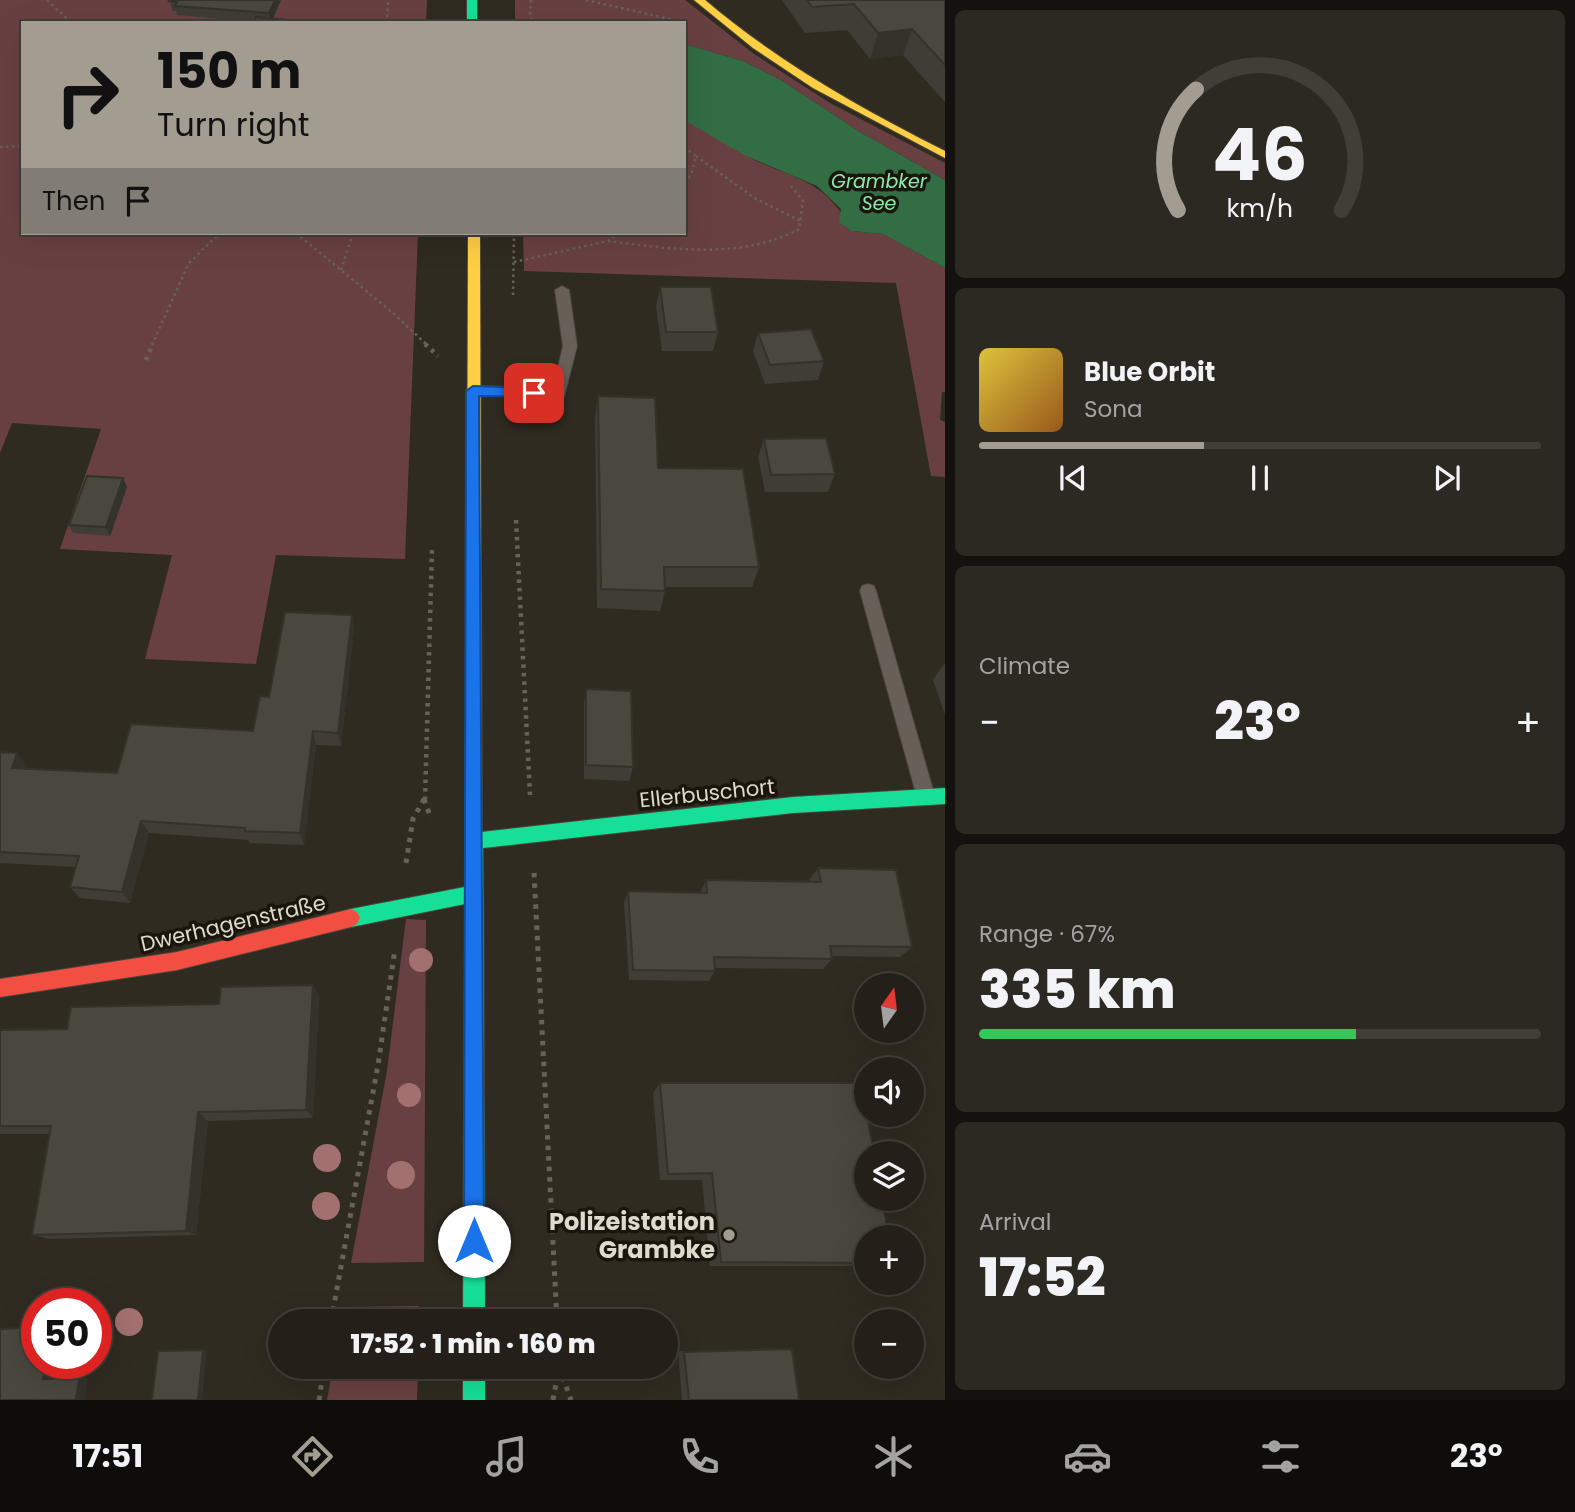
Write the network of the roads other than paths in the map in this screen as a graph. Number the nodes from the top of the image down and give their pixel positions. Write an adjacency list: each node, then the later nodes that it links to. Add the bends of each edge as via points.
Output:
1 (472, 0): 3 (street)
2 (699, 0): 4 (street, via 781,66 857,112)
3 (472, 21)
4 (945, 155)
5 (474, 235): 7 (street)
6 (562, 290): 7 (lane, via 570,346 559,393)
7 (473, 391): 11 (street)
8 (868, 591): 10 (lane)
9 (945, 796): 10 (street, Ellerbuschort)
10 (926, 797): 11 (street, Ellerbuschort, via 793,805)
11 (473, 841): 12 (street)
12 (473, 894): 13 (street, Dwerhagenstraße, via 402,906 177,961); 14 (street)
13 (0, 988)
14 (474, 1309)
15 (474, 1379): 16 (street)
16 (474, 1400)

